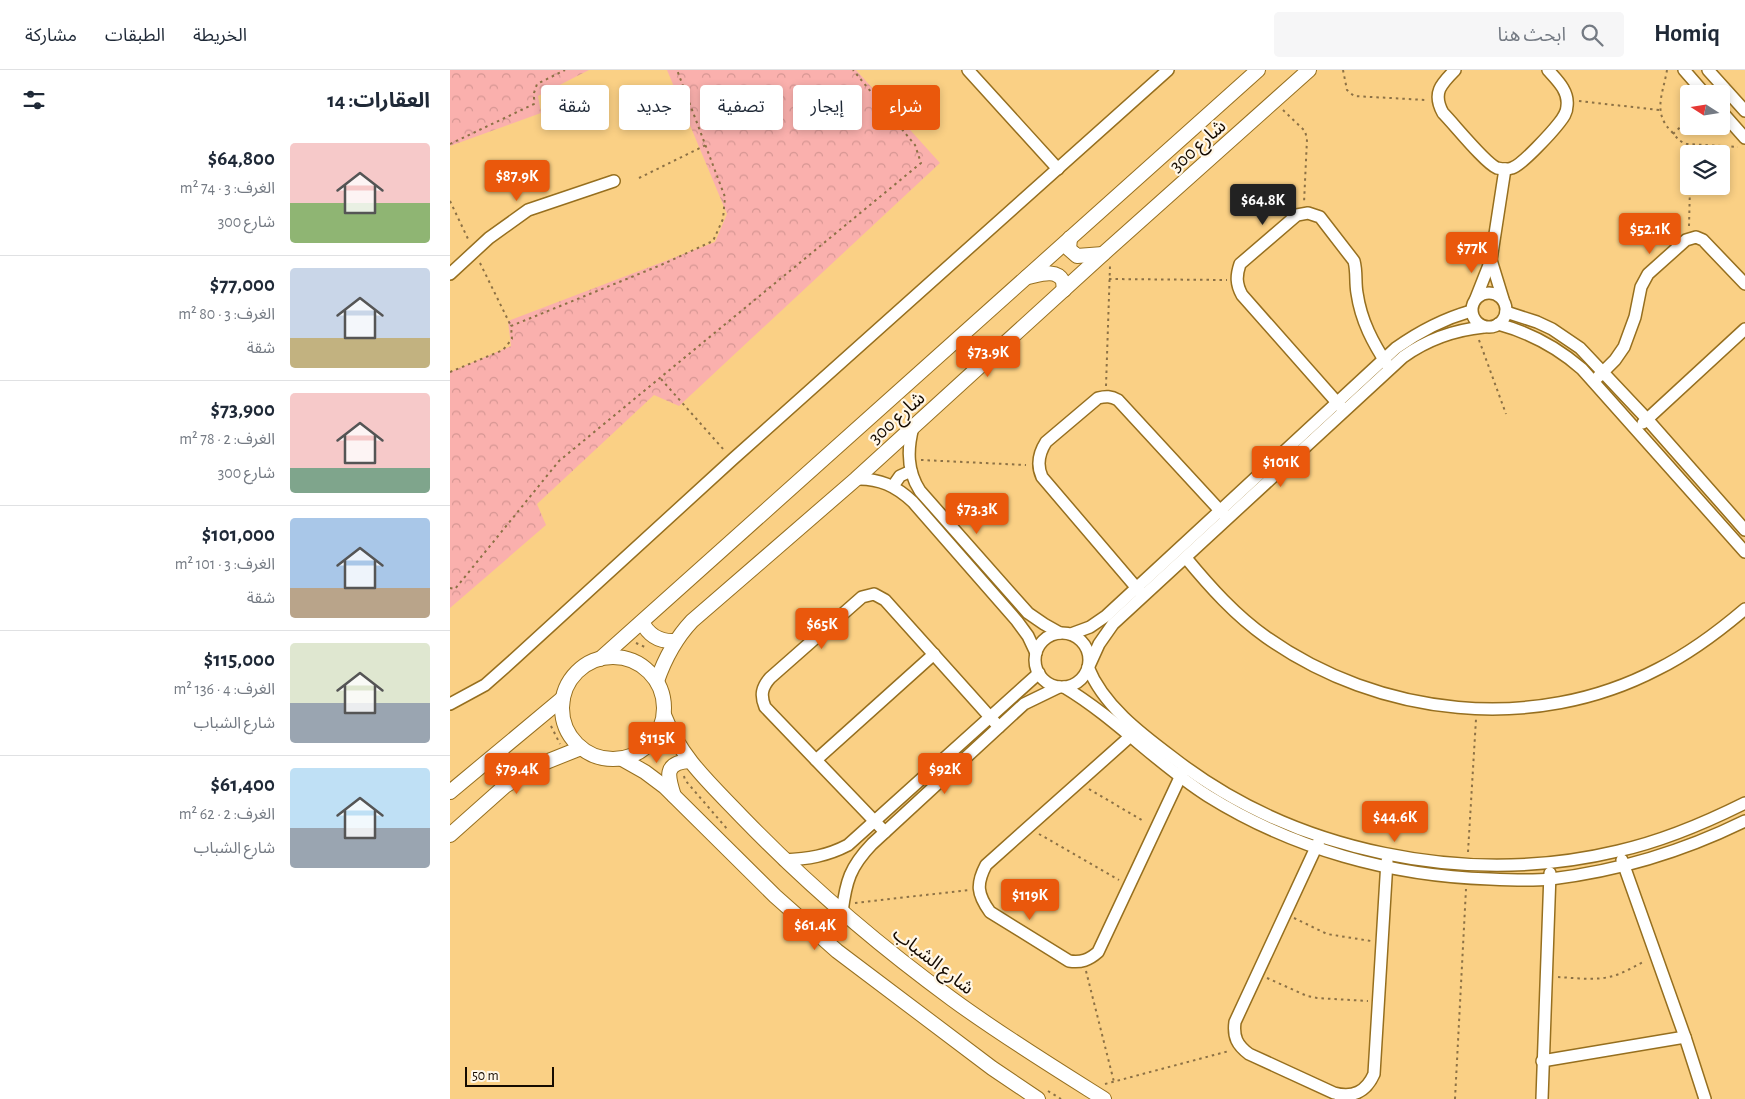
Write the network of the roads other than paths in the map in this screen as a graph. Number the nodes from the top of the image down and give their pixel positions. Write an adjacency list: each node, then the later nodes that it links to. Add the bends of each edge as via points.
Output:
1 (968, 70): 14 (street)
2 (1168, 70): 14 (street)
3 (1258, 70): 17 (street, شارع 300)
4 (1309, 70): 18 (street, شارع 300)
5 (1455, 70): 15 (street, via 1439,89 1438,100 1443,113 1488,161)
6 (1548, 70): 15 (street, via 1566,94 1565,114 1518,165)
7 (1684, 70): 9 (street)
8 (1710, 73): 10 (street); 11 (street)
9 (1698, 85)
10 (1705, 85)
11 (1745, 111)
12 (1730, 121): 13 (street)
13 (1745, 138)
14 (1058, 169): 58 (street, via 732,459 485,685)
15 (1506, 169): 19 (street)
16 (614, 181): 20 (street, via 528,210 504,226)
17 (1070, 238): 18 (street, via 1069,249 1077,256); 21 (street, شارع 300)
18 (1107, 251): 23 (street, شارع 300)
19 (1491, 260): 24 (street); 25 (street)
20 (450, 274)
21 (1027, 277): 23 (street, via 1058,274); 47 (street, شارع 300)
22 (1745, 284): 32 (street, via 1703,240 1696,236 1689,238 1644,280 1624,347)
23 (1064, 290): 36 (street, شارع 300)
24 (1476, 298): 25 (street, via 1493,293); 26 (street)
25 (1503, 300): 27 (street)
26 (1471, 311): 29 (street); 31 (street, via 1424,329 1410,338)
27 (1506, 312): 28 (street); 32 (street, via 1537,322 1559,334 1580,348)
28 (1498, 324): 29 (street); 33 (street, via 1557,349)
29 (1479, 328): 31 (street, via 1433,339)
30 (1745, 329): 35 (street)
31 (1387, 365): 34 (street); 34 (street, via 1360,312 1354,262 1320,217 1304,213 1291,219 1240,264 1236,280 1238,288)
32 (1604, 372): 33 (street); 35 (street)
33 (1593, 381): 37 (street)
34 (1341, 407): 41 (street)
35 (1648, 419): 37 (street); 42 (street)
36 (913, 428): 38 (street, via 909,444); 39 (street, شارع 300)
37 (1636, 429): 43 (street)
38 (910, 466): 40 (street); 48 (street, via 920,491 1028,613)
39 (856, 479): 40 (street); 49 (street, شارع 300, via 692,621)
40 (893, 486): 50 (street, via 913,502 1017,621)
41 (1224, 515): 44 (street); 45 (street); 45 (street, via 1118,400 1106,396 1098,398 1046,442 1039,465 1042,477)
42 (1745, 530)
43 (1744, 551)
44 (1186, 558): 45 (street); 46 (street, via 1210,587 1251,625 1297,657 1365,688 1438,706 1477,709 1550,704 1622,685 1689,652)
45 (1140, 592): 48 (street, via 1090,627); 53 (street, via 1099,644)
46 (1745, 609)
47 (642, 622): 49 (street, via 646,630 659,640); 52 (street, شارع 300)
48 (1066, 633): 50 (street, via 1054,634 1043,641); 53 (street, via 1082,641 1086,647)
49 (676, 641): 55 (street, شارع 300)
50 (1036, 653): 54 (street)
51 (934, 654): 60 (street); 65 (street); 65 (street, via 885,600 874,594 862,597 770,678 762,691 765,706)
52 (600, 659): 55 (street, via 626,658 648,670); 57 (street, via 580,669 566,687)
53 (1088, 667): 56 (street, via 1077,683); 62 (street, via 1101,692)
54 (1039, 674): 56 (street, via 1048,683); 60 (street)
55 (657, 681): 59 (street)
56 (1062, 687): 61 (street, via 1024,704); 62 (street)
57 (563, 698): 63 (street, via 565,726); 68 (street)
58 (451, 703)
59 (664, 715): 64 (street, via 661,728 646,749); 66 (street, شارع الشباب)
60 (990, 717): 61 (street); 71 (street)
61 (999, 727): 73 (street)
62 (1134, 733): 67 (street); 67 (street, via 986,865 980,876 979,889 990,912 1062,958 1083,961 1092,958 1098,952)
63 (581, 748): 64 (street, via 600,758); 74 (street, via 541,764 505,786)
64 (622, 759): 69 (street, via 648,774)
65 (816, 760): 71 (street)
66 (689, 761): 69 (street, via 671,768 669,781); 79 (street, شارع الشباب)
67 (1182, 773): 75 (street); 76 (street, via 1209,797 1252,821)
68 (450, 792)
69 (674, 796): 87 (street, via 775,896 837,951)
70 (1745, 803): 77 (street, via 1668,837)
71 (875, 821): 73 (street); 79 (street, via 848,845 834,852)
72 (1745, 821): 81 (street, via 1673,852)
73 (885, 832): 84 (street, via 858,858 849,875)
74 (450, 835)
75 (1321, 837): 76 (street); 78 (street)
76 (1316, 848): 82 (street); 82 (street, via 1235,1022 1234,1031 1241,1048 1249,1054 1334,1094 1355,1094 1365,1089 1374,1074)
77 (1619, 851): 80 (street); 81 (street)
78 (1388, 855): 80 (street, via 1496,866); 82 (street)
79 (784, 860): 84 (street, شارع الشباب)
80 (1551, 863): 83 (street)
81 (1624, 865): 83 (street); 85 (street)
82 (1386, 868): 83 (street, via 1466,878)
83 (1549, 879): 86 (street)
84 (843, 908): 88 (street, شارع الشباب, via 952,1000)
85 (1685, 1037): 86 (street); 90 (street)
86 (1542, 1061): 89 (street)
87 (1038, 1099)
88 (1104, 1099)
89 (1542, 1099)
90 (1705, 1099)

